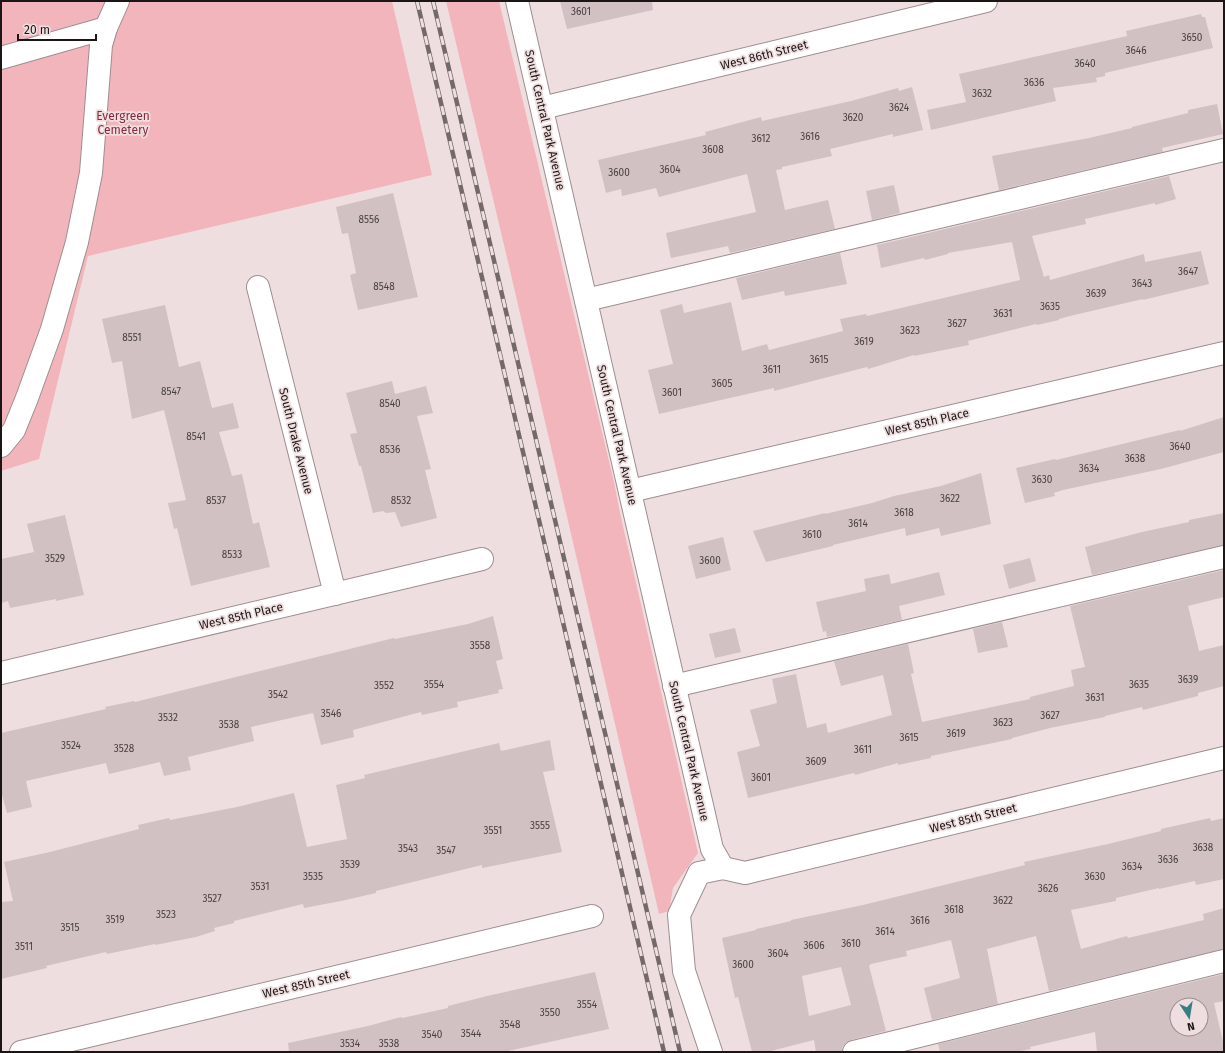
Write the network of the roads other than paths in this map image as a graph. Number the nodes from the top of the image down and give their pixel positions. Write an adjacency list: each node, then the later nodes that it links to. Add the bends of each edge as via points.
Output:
1 (118, 1): 4 (street)
2 (517, 1): 6 (street, South Central Park Avenue)
3 (986, 1): 6 (street, West 86th Street)
4 (106, 28): 5 (street); 11 (street, via 101,46 91,173 77,242 52,330 27,398 14,430)
5 (1, 58)
6 (542, 108): 9 (street, South Central Park Avenue)
7 (1224, 150): 9 (street)
8 (258, 287): 15 (street, South Drake Avenue)
9 (586, 300): 12 (street, South Central Park Avenue)
10 (1224, 354): 12 (street, West 85th Place)
11 (1, 446)
12 (630, 491): 17 (street, South Central Park Avenue)
13 (1224, 557): 17 (street)
14 (482, 559): 15 (street, West 85th Place)
15 (335, 594): 16 (street, West 85th Place)
16 (1, 673)
17 (674, 686): 19 (street, South Central Park Avenue, via 712,849)
18 (1224, 758): 19 (street, West 85th Street, via 745,873)
19 (723, 868): 23 (street, via 699,873 679,914 684,971)
20 (592, 916): 22 (street, West 85th Street)
21 (1224, 961): 24 (street)
22 (21, 1052)
23 (711, 1052)
24 (854, 1052)

